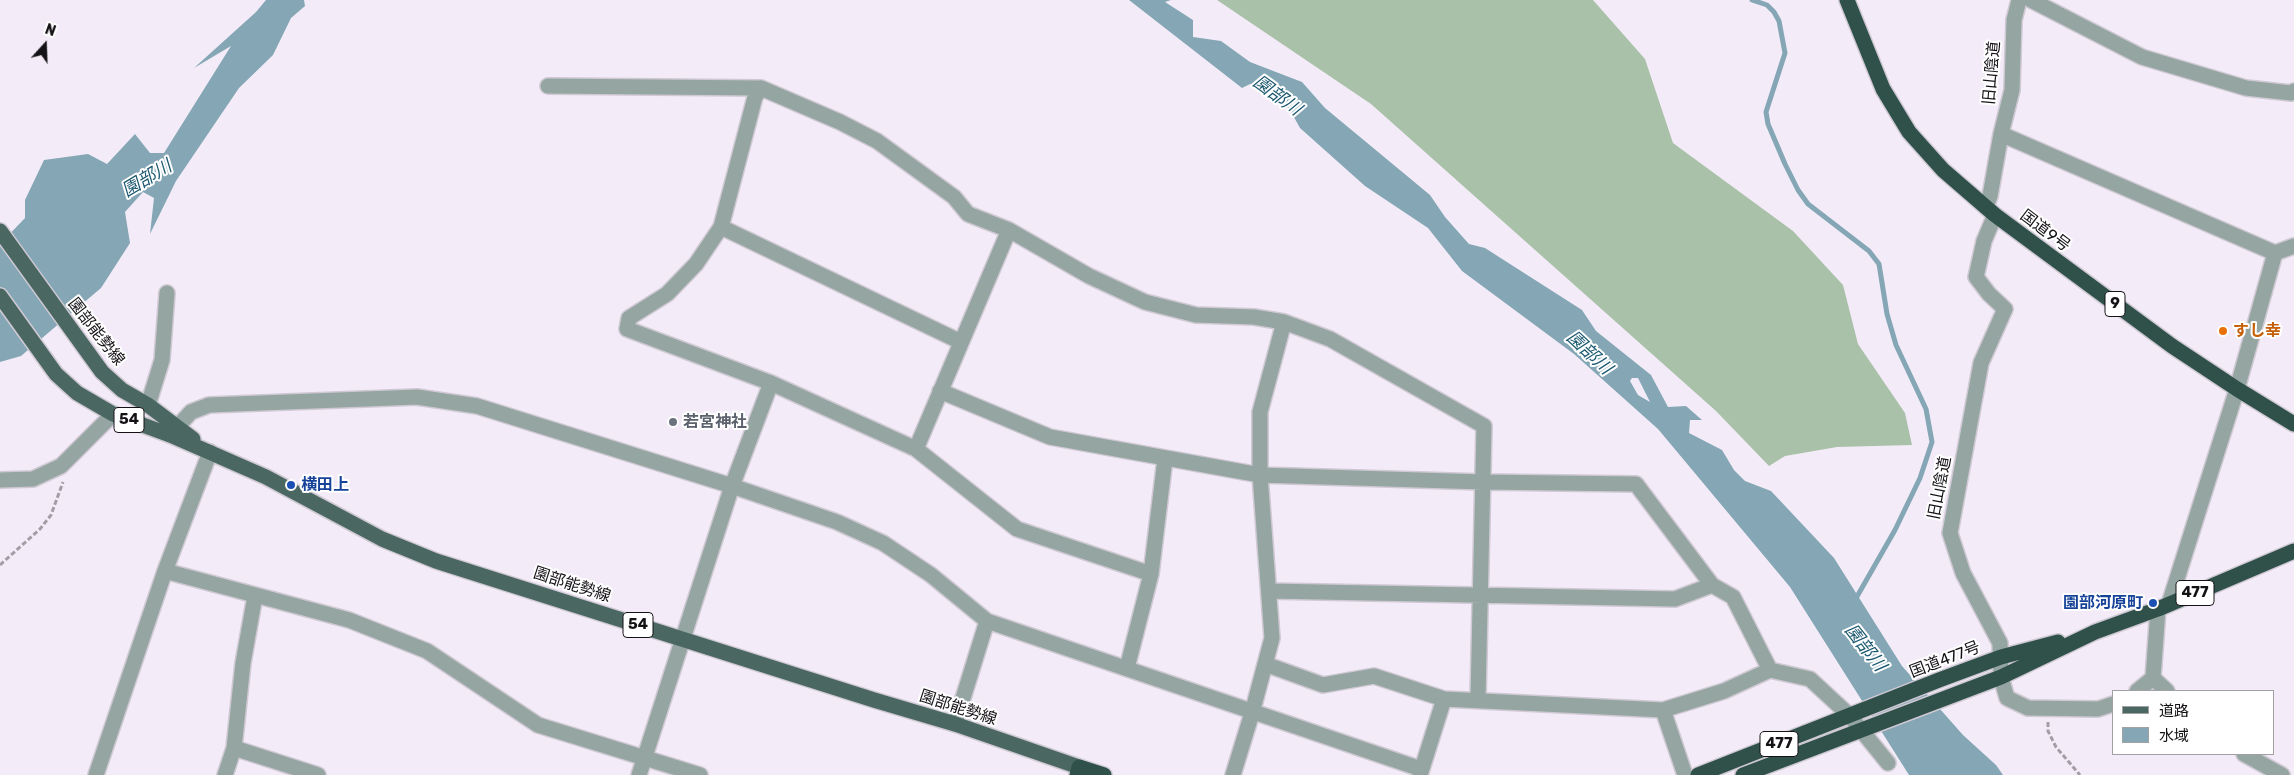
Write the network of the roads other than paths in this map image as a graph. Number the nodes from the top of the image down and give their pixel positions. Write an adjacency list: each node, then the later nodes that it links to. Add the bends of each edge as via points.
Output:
1 (1847, 0): 8 (highway, 国道9号 / 9, via 1883,89 1909,132 1943,170)
2 (2020, 0): 7 (street, 旧山陰道, via 2014,20 2012,90)
3 (2031, 0): 6 (street, via 2142,57 2246,88)
4 (548, 86): 5 (street)
5 (761, 88): 9 (street, via 755,98); 10 (street, via 877,141 954,197 968,214)
6 (2293, 94)
7 (2001, 134): 8 (street, 旧山陰道, via 1990,196); 13 (street)
8 (1991, 211): 19 (highway, 国道9号 / 9, via 2172,346); 43 (street, 旧山陰道, via 1976,277 2005,309 1981,363 1950,533 1963,572 2000,643)
9 (721, 227): 17 (street); 18 (street, via 696,264 667,294 629,318 626,329)
10 (1009, 230): 16 (street, via 1089,276 1145,302 1196,315 1254,317); 17 (street)
11 (0, 231): 21 (main road, 園部能勢線 / 54, via 102,372 122,390)
12 (2294, 246): 13 (street)
13 (2275, 253): 19 (street)
14 (167, 293): 21 (street, via 162,360)
15 (0, 296): 22 (main road, 園部能勢線 / 54, via 56,374 77,393)
16 (1284, 322): 28 (street, via 1260,412); 30 (street, via 1330,339 1484,426)
17 (961, 342): 20 (street)
18 (771, 384): 25 (street); 31 (street)
19 (2237, 390): 23 (highway, 国道9号 / 9); 39 (street)
20 (940, 391): 25 (street); 27 (street, via 1050,437)
21 (148, 405): 24 (main road, 園部能勢線 / 54)
22 (113, 414): 24 (main road, 園部能勢線 / 54); 29 (street, via 61,466 34,479)
23 (2294, 424)
24 (173, 430): 26 (main road, 園部能勢線 / 54); 31 (street, via 191,412 209,406 417,397 477,406)
25 (916, 449): 34 (street, via 1017,529)
26 (210, 452): 33 (street); 42 (main road, 園部能勢線 / 54, via 266,477 382,539 427,557)
27 (1165, 459): 28 (street); 34 (street)
28 (1260, 475): 30 (street); 36 (street)
29 (0, 480)
30 (1482, 482): 35 (street, via 1636,484); 37 (street)
31 (732, 486): 40 (street, via 837,522 883,543 931,575); 42 (street)
32 (2294, 551): 39 (highway, 国道477号 / 477)
33 (165, 571): 38 (street); 65 (street)
34 (1151, 574): 45 (street)
35 (1712, 585): 37 (street, via 1675,599); 46 (street, via 1733,597)
36 (1269, 591): 37 (street); 44 (street, via 1272,638)
37 (1480, 595): 52 (street)
38 (255, 596): 59 (street, via 243,663); 61 (street, via 349,620 427,651 538,725)
39 (2164, 606): 41 (highway, 国道477号 / 477); 48 (street)
40 (987, 621): 45 (street); 57 (street)
41 (2095, 632): 43 (highway, 国道477号 / 477); 47 (highway, 国道477号 / 477)
42 (684, 639): 57 (main road, 園部能勢線 / 54); 61 (street)
43 (2001, 657): 47 (street, 旧山陰道); 56 (highway, 国道477号 / 477)
44 (1266, 664): 51 (street, via 1323,685 1374,676); 55 (street)
45 (1127, 668): 55 (street)
46 (1770, 670): 54 (street, via 1724,691); 56 (street, via 1810,679)
47 (2001, 677): 53 (street, 旧山陰道, via 2007,698 2028,708 2098,709); 58 (highway, 国道477号 / 477)
48 (2153, 678): 49 (street); 50 (street)
49 (2139, 690)
50 (2166, 690)
51 (1444, 699): 52 (street); 64 (street)
52 (1478, 699): 54 (street)
53 (2112, 704)
54 (1664, 710): 72 (street)
55 (1252, 713): 64 (street); 71 (street)
56 (1855, 714): 58 (street); 73 (highway, 国道477号 / 477)
57 (955, 724): 63 (main road, 園部能勢線 / 54)
58 (1866, 730): 62 (street); 74 (highway, 国道477号 / 477)
59 (234, 748): 66 (street); 67 (street)
60 (2246, 755): 75 (street)
61 (645, 758): 68 (street); 69 (street)
62 (1888, 763)
63 (1078, 771): 70 (highway)
64 (1420, 772)
65 (96, 775)
66 (225, 775)
67 (318, 775)
68 (639, 775)
69 (700, 775)
70 (1104, 775)
71 (1233, 775)
72 (1685, 775)
73 (1698, 775)
74 (1743, 775)
75 (2282, 775)

